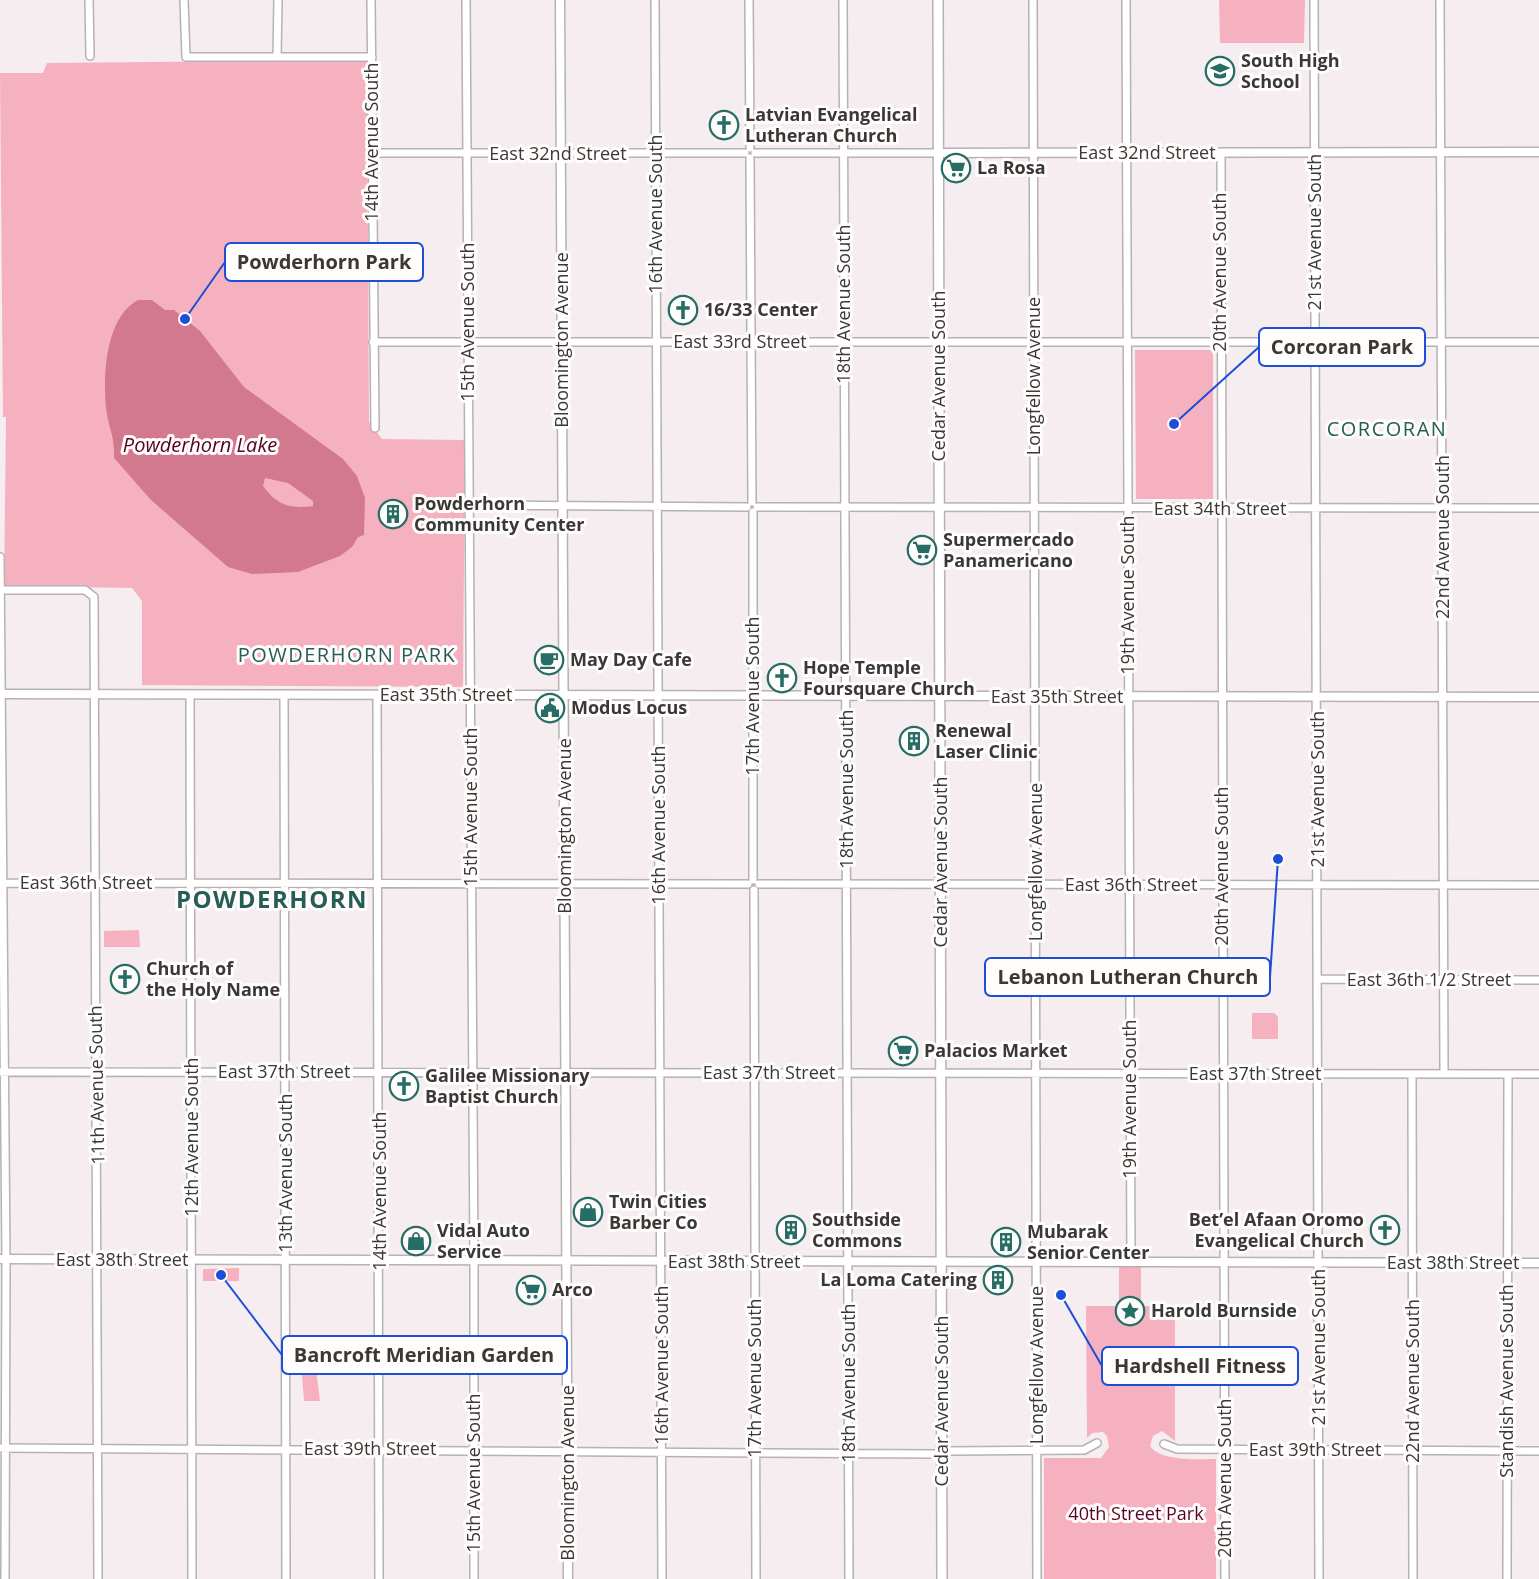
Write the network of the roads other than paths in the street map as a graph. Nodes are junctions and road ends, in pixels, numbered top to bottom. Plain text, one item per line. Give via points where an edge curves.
1 (89, 0) edge
2 (184, 0) edge
3 (278, 0) edge
4 (371, 0) edge
5 (466, 0) edge
6 (560, 0) edge
7 (655, 0) edge
8 (749, 0) edge
9 (843, 0) edge
10 (938, 0) edge
11 (1034, 0) edge
12 (1126, 0) edge
13 (1314, 0) edge
14 (1440, 0) edge
15 (90, 56) dead end
16 (277, 57) junction
17 (372, 57) junction
18 (1539, 152) edge
19 (372, 153) junction
20 (656, 153) junction
21 (750, 153) junction
22 (844, 153) junction
23 (938, 153) junction
24 (1034, 153) junction
25 (1127, 153) junction
26 (1221, 153) junction
27 (1315, 153) junction
28 (1441, 153) junction
29 (466, 154) junction
30 (561, 154) junction
31 (1316, 341) junction
32 (374, 342) junction
33 (656, 342) junction
34 (750, 342) junction
35 (844, 342) junction
36 (938, 342) junction
37 (1034, 342) junction
38 (1128, 342) junction
39 (1220, 342) junction
40 (1442, 342) junction
41 (1539, 342) edge
42 (469, 343) junction
43 (562, 343) junction
44 (375, 428) dead end
45 (469, 505) junction
46 (564, 506) junction
47 (658, 507) junction
48 (752, 507) junction
49 (845, 507) junction
50 (939, 508) junction
51 (1036, 508) junction
52 (1128, 508) junction
53 (1443, 508) junction
54 (1539, 508) edge
55 (1221, 509) junction
56 (1317, 509) junction
57 (0, 557) edge
58 (0, 590) edge
59 (1, 694) edge
60 (95, 695) junction
61 (190, 695) junction
62 (284, 695) junction
63 (377, 695) junction
64 (471, 695) junction
65 (565, 696) junction
66 (659, 696) junction
67 (753, 696) junction
68 (846, 696) junction
69 (1222, 696) junction
70 (1318, 696) junction
71 (940, 697) junction
72 (1036, 697) junction
73 (1128, 697) junction
74 (1444, 697) junction
75 (1539, 697) edge
76 (1, 883) edge
77 (190, 883) junction
78 (96, 884) junction
79 (284, 884) junction
80 (379, 884) junction
81 (472, 884) junction
82 (660, 884) junction
83 (847, 884) junction
84 (1222, 884) junction
85 (566, 885) junction
86 (753, 885) junction
87 (941, 885) junction
88 (1036, 885) junction
89 (1129, 885) junction
90 (1318, 885) junction
91 (1444, 885) junction
92 (1539, 885) edge
93 (1318, 980) junction
94 (1444, 980) junction
95 (1539, 980) edge
96 (98, 1071) junction
97 (2, 1072) edge
98 (192, 1072) junction
99 (286, 1072) junction
100 (380, 1072) junction
101 (473, 1072) junction
102 (567, 1072) junction
103 (661, 1072) junction
104 (848, 1073) junction
105 (1224, 1073) junction
106 (754, 1074) junction
107 (941, 1074) junction
108 (1037, 1074) junction
109 (1130, 1074) junction
110 (1319, 1074) junction
111 (1412, 1074) junction
112 (1444, 1074) junction
113 (1508, 1074) junction
114 (1539, 1074) edge
115 (3, 1259) edge
116 (98, 1260) junction
117 (193, 1260) junction
118 (286, 1260) junction
119 (380, 1261) junction
120 (474, 1261) junction
121 (568, 1262) junction
122 (662, 1262) junction
123 (755, 1262) junction
124 (848, 1262) junction
125 (942, 1262) junction
126 (1131, 1262) junction
127 (1038, 1263) junction
128 (1225, 1263) junction
129 (1319, 1263) junction
130 (1413, 1263) junction
131 (1507, 1263) junction
132 (1539, 1263) edge
133 (1097, 1443) dead end
134 (1164, 1444) dead end
135 (2, 1448) edge
136 (99, 1448) junction
137 (192, 1448) junction
138 (286, 1449) junction
139 (380, 1449) junction
140 (473, 1450) junction
141 (1036, 1450) junction
142 (1225, 1450) junction
143 (1319, 1450) junction
144 (1413, 1450) junction
145 (1508, 1451) junction
146 (1539, 1451) edge
147 (568, 1452) junction
148 (943, 1452) junction
149 (662, 1453) junction
150 (756, 1453) junction
151 (849, 1453) junction
152 (5, 1579) edge
153 (98, 1579) edge
154 (192, 1579) edge
155 (286, 1579) edge
156 (379, 1579) edge
157 (474, 1579) edge
158 (568, 1579) edge
159 (662, 1579) edge
160 (756, 1579) edge
161 (849, 1579) edge
162 (942, 1579) edge
163 (1037, 1579) edge
164 (1225, 1579) edge
165 (1319, 1579) edge
166 (1413, 1579) edge
167 (1507, 1579) edge

1 - 15 street
2 - 16 street via 186,57
3 - 16 street
4 - 17 street, 14th Avenue South
5 - 29 street, 15th Avenue South
6 - 30 street, Bloomington Avenue
7 - 20 street, 16th Avenue South
8 - 21 street, 17th Avenue South
9 - 22 street, 18th Avenue South
10 - 23 main road, Cedar Avenue South
11 - 24 street, Longfellow Avenue
12 - 25 street, 19th Avenue South
13 - 27 street, 21st Avenue South
14 - 28 street, 22nd Avenue South
16 - 17 street
17 - 19 street, 14th Avenue South
18 - 28 street, East 32nd Street
19 - 29 street, East 32nd Street
19 - 32 street, 14th Avenue South
20 - 21 street, East 32nd Street
20 - 30 street, East 32nd Street
20 - 33 street, 16th Avenue South
21 - 22 street, East 32nd Street
21 - 34 street, 17th Avenue South
22 - 23 street, East 32nd Street
22 - 35 street, 18th Avenue South
23 - 24 street, East 32nd Street
23 - 36 main road, Cedar Avenue South
24 - 25 street, East 32nd Street
24 - 37 street, Longfellow Avenue
25 - 26 street, East 32nd Street
25 - 38 street, 19th Avenue South
26 - 27 street, East 32nd Street
26 - 39 street, 20th Avenue South
27 - 28 street, East 32nd Street
27 - 31 street, 21st Avenue South
28 - 40 street, 22nd Avenue South
29 - 30 street, East 32nd Street
29 - 42 street, 15th Avenue South
30 - 43 street, Bloomington Avenue
31 - 39 street, East 33rd Street
31 - 40 street, East 33rd Street
31 - 56 street, 21st Avenue South
32 - 42 street, East 33rd Street
32 - 44 street, 14th Avenue South
33 - 34 street, East 33rd Street
33 - 43 street, East 33rd Street
33 - 47 street, 16th Avenue South
34 - 35 street, East 33rd Street
34 - 48 street, 17th Avenue South
35 - 36 street, East 33rd Street
35 - 49 street, 18th Avenue South
36 - 37 street, East 33rd Street
36 - 50 main road, Cedar Avenue South
37 - 38 street, East 33rd Street
37 - 51 street, Longfellow Avenue
38 - 39 street, East 33rd Street
38 - 52 street, 19th Avenue South
39 - 55 street, 20th Avenue South
40 - 41 street, East 33rd Street
40 - 53 street, 22nd Avenue South
42 - 43 street, East 33rd Street
42 - 45 street, 15th Avenue South
43 - 46 street, Bloomington Avenue
45 - 46 street, East 34th Street
45 - 64 street, 15th Avenue South
46 - 47 street, East 34th Street
46 - 65 street, Bloomington Avenue
47 - 48 street, East 34th Street
47 - 66 street, 16th Avenue South
48 - 49 street, East 34th Street
48 - 67 street, 17th Avenue South
49 - 50 street, East 34th Street
49 - 68 street, 18th Avenue South
50 - 51 street, East 34th Street
50 - 71 main road, Cedar Avenue South
51 - 52 street, East 34th Street
51 - 72 street, Longfellow Avenue
52 - 55 street, East 34th Street
52 - 73 street, 19th Avenue South
53 - 54 street, East 34th Street
53 - 56 street, East 34th Street
53 - 74 street, 22nd Avenue South
55 - 56 street, East 34th Street
55 - 69 street, 20th Avenue South
56 - 70 street, 21st Avenue South
57 - 58 street
58 - 59 street
58 - 60 street, 11th Avenue South via 85,590 94,597
59 - 60 street, East 35th Street
59 - 76 street
60 - 61 street, East 35th Street
60 - 78 street, 11th Avenue South
61 - 62 street, East 35th Street
61 - 77 street, 12th Avenue South
62 - 63 street, East 35th Street
62 - 79 street, 13th Avenue South
63 - 64 street, East 35th Street
63 - 80 street, 14th Avenue South
64 - 65 street, East 35th Street
64 - 81 street, 15th Avenue South
65 - 66 street, East 35th Street
65 - 85 street, Bloomington Avenue
66 - 67 street, East 35th Street
66 - 82 street, 16th Avenue South
67 - 68 street, East 35th Street
67 - 86 street, 17th Avenue South
68 - 71 street, East 35th Street
68 - 83 street, 18th Avenue South
69 - 70 street, East 35th Street
69 - 73 street, East 35th Street
69 - 84 street, 20th Avenue South
70 - 74 street, East 35th Street
70 - 90 street, 21st Avenue South
71 - 72 street, East 35th Street
71 - 87 main road, Cedar Avenue South
72 - 73 street, East 35th Street
72 - 88 street, Longfellow Avenue
73 - 89 street, 19th Avenue South
74 - 75 street, East 35th Street
74 - 91 street, 22nd Avenue South
76 - 78 street, East 36th Street
76 - 97 street
77 - 78 street, East 36th Street
77 - 79 street, East 36th Street
77 - 98 street, 12th Avenue South
78 - 96 street, 11th Avenue South
79 - 80 street, East 36th Street
79 - 99 street, 13th Avenue South
80 - 81 street, East 36th Street
80 - 100 street, 14th Avenue South
81 - 85 street, East 36th Street
81 - 101 street, 15th Avenue South
82 - 85 street, East 36th Street
82 - 86 street, East 36th Street
82 - 103 street, 16th Avenue South
83 - 86 street, East 36th Street
83 - 87 street, East 36th Street
83 - 104 street, 18th Avenue South
84 - 89 street, East 36th Street
84 - 90 street, East 36th Street
84 - 105 street, 20th Avenue South
85 - 102 street, Bloomington Avenue
86 - 106 street, 17th Avenue South
87 - 88 street, East 36th Street
87 - 107 main road, Cedar Avenue South
88 - 89 street, East 36th Street
88 - 108 street, Longfellow Avenue
89 - 109 street, 19th Avenue South
90 - 91 street, East 36th Street
90 - 93 street, 21st Avenue South
91 - 92 street, East 36th Street
91 - 94 street, 22nd Avenue South
93 - 94 street, East 36th 1/2 Street
93 - 110 street, 21st Avenue South
94 - 95 street, East 36th 1/2 Street
94 - 112 street, 22nd Avenue South
96 - 97 street, East 37th Street
96 - 98 street, East 37th Street
96 - 116 street, 11th Avenue South
97 - 115 street
98 - 99 street, East 37th Street
98 - 117 street, 12th Avenue South
99 - 100 street, East 37th Street
99 - 118 street, 13th Avenue South
100 - 101 street, East 37th Street
100 - 119 street, 14th Avenue South
101 - 102 street, East 37th Street
101 - 120 street, 15th Avenue South
102 - 103 street, East 37th Street
102 - 121 street, Bloomington Avenue
103 - 106 street, East 37th Street
103 - 122 street, 16th Avenue South
104 - 106 street, East 37th Street
104 - 107 street, East 37th Street
104 - 124 street, 18th Avenue South
105 - 109 street, East 37th Street
105 - 110 street, East 37th Street
105 - 128 street, 20th Avenue South
106 - 123 street, 17th Avenue South
107 - 108 street, East 37th Street
107 - 125 main road, Cedar Avenue South
108 - 109 street, East 37th Street
108 - 127 street, Longfellow Avenue
109 - 126 street, 19th Avenue South
110 - 111 street, East 37th Street
110 - 129 street, 21st Avenue South
111 - 112 street, East 37th Street
111 - 130 street, 22nd Avenue South
112 - 113 street, East 37th Street
113 - 114 street, East 37th Street
113 - 131 street, Standish Avenue South
115 - 116 street, East 38th Street
115 - 135 street
116 - 117 street, East 38th Street
116 - 136 street, 11th Avenue South
117 - 118 street, East 38th Street
117 - 137 street, 12th Avenue South
118 - 119 street, East 38th Street
118 - 138 street, 13th Avenue South
119 - 120 street, East 38th Street
119 - 139 street, 14th Avenue South
120 - 121 street, East 38th Street
120 - 140 street, 15th Avenue South
121 - 122 street, East 38th Street
121 - 147 street, Bloomington Avenue
122 - 123 street, East 38th Street
122 - 149 street, 16th Avenue South
123 - 124 street, East 38th Street
123 - 150 street, 17th Avenue South
124 - 125 street, East 38th Street
124 - 151 street, 18th Avenue South
125 - 127 street, East 38th Street
125 - 148 main road, Cedar Avenue South
126 - 127 street, East 38th Street
126 - 128 street, East 38th Street
127 - 141 street, Longfellow Avenue
128 - 129 street, East 38th Street
128 - 142 street, 20th Avenue South
129 - 130 street, East 38th Street
129 - 143 street, 21st Avenue South
130 - 131 street, East 38th Street
130 - 144 street, 22nd Avenue South
131 - 132 street, East 38th Street
131 - 145 street, Standish Avenue South
133 - 141 street, East 39th Street via 1084,1450
134 - 142 street, East 39th Street via 1177,1449
135 - 136 street, East 39th Street
135 - 152 street
136 - 137 street, East 39th Street
136 - 153 street, 11th Avenue South
137 - 138 street, East 39th Street
137 - 154 street, 12th Avenue South
138 - 139 street, East 39th Street
138 - 155 street, 13th Avenue South
139 - 140 street, East 39th Street
139 - 156 street, 14th Avenue South
140 - 147 street, East 39th Street
140 - 157 street, 15th Avenue South
141 - 148 street, East 39th Street
141 - 163 street, Longfellow Avenue
142 - 143 street, East 39th Street
142 - 164 street, 20th Avenue South
143 - 144 street, East 39th Street
143 - 165 street, 21st Avenue South
144 - 145 street, East 39th Street
144 - 166 street, 22nd Avenue South
145 - 146 street, East 39th Street
145 - 167 street, Standish Avenue South
147 - 149 street, East 39th Street
147 - 158 street, Bloomington Avenue
148 - 151 street, East 39th Street
148 - 162 main road, Cedar Avenue South
149 - 150 street, East 39th Street
149 - 159 street, 16th Avenue South
150 - 151 street, East 39th Street
150 - 160 street, 17th Avenue South
151 - 161 street, 18th Avenue South

